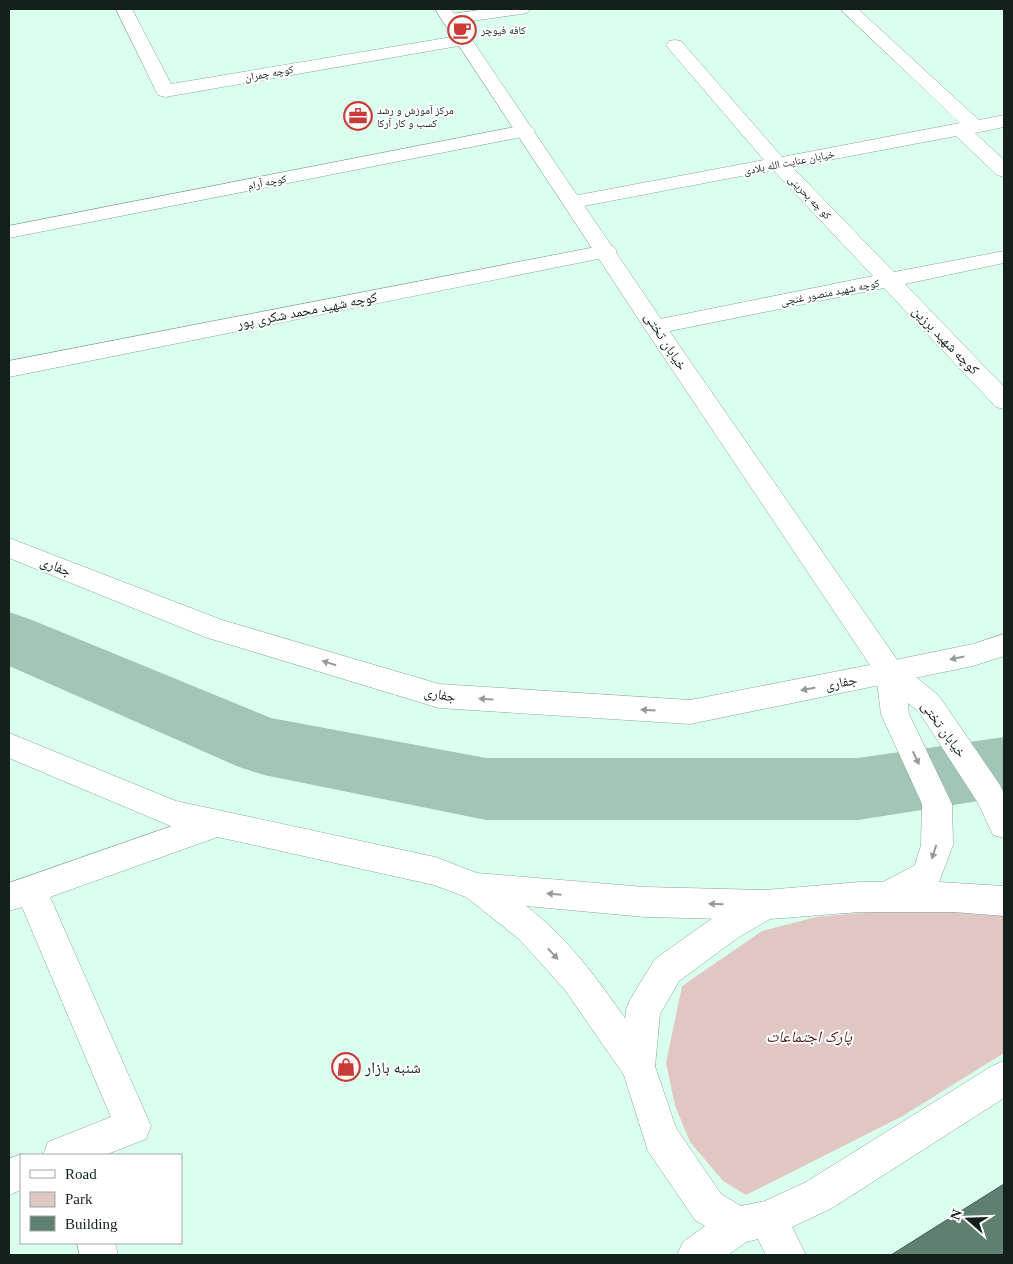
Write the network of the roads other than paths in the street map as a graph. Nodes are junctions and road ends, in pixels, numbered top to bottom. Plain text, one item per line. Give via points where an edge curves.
1 (124, 9) edge
2 (521, 9) edge
3 (848, 9) edge
4 (447, 14) edge
5 (464, 40) junction
6 (675, 45) dead end
7 (1004, 121) edge
8 (967, 128) junction
9 (525, 131) junction
10 (778, 164) junction
11 (1004, 171) edge
12 (573, 202) junction
13 (9, 232) edge
14 (606, 250) junction
15 (1004, 256) edge
16 (888, 280) junction
17 (655, 327) junction
18 (9, 368) edge
19 (1004, 401) edge
20 (9, 548) edge
21 (1004, 645) edge
22 (890, 672) junction
23 (9, 745) edge
24 (215, 824) junction
25 (1004, 825) edge
26 (478, 887) junction
27 (20, 893) edge
28 (887, 897) junction
29 (1004, 901) edge
30 (765, 905) junction
31 (638, 1066) junction
32 (1004, 1078) edge
33 (67, 1154) edge
34 (753, 1222) junction
35 (696, 1255) edge
36 (787, 1255) edge

1 - 5 street, کوچه چمران via 165,91
2 - 4 street
3 - 8 street
4 - 5 street, خیابان تختی
5 - 9 street, خیابان تختی
6 - 10 street, کو چه بحرینی
7 - 8 street, خیابان عنایت الله بلادی
8 - 10 street, خیابان عنایت الله بلادی
8 - 11 street
9 - 12 street, خیابان تختی
9 - 13 street, کوچه آرام
10 - 12 street, خیابان عنایت الله بلادی
10 - 16 street, کو چه بحرینی
12 - 14 street, خیابان تختی
14 - 17 street, خیابان تختی
14 - 18 street, کوچه شهید محمد شکری پور
15 - 16 street, کوچه شهید منصور غنچی
16 - 17 street, کوچه شهید منصور غنچی
16 - 19 street, کوچه شهید برزین
17 - 22 street, خیابان تختی
22 -> 20 street, جفاری via 690,712 440,696 215,628
21 -> 22 street, جفاری
22 - 25 street, خیابان تختی via 929,704 989,794
22 -> 28 street, خیابان تختی via 895,714 937,804 937,844 927,874
23 - 24 street via 174,814
24 - 26 street via 435,871
24 - 27 street
30 -> 26 street via 645,902
26 -> 31 street via 530,928 577,979
27 - 33 street via 133,1126
28 - 29 street
28 - 30 street
30 - 31 street via 728,926 667,970 643,1010
31 - 34 street via 661,1138 708,1207
32 - 34 street via 819,1196
34 - 35 street
34 - 36 street

